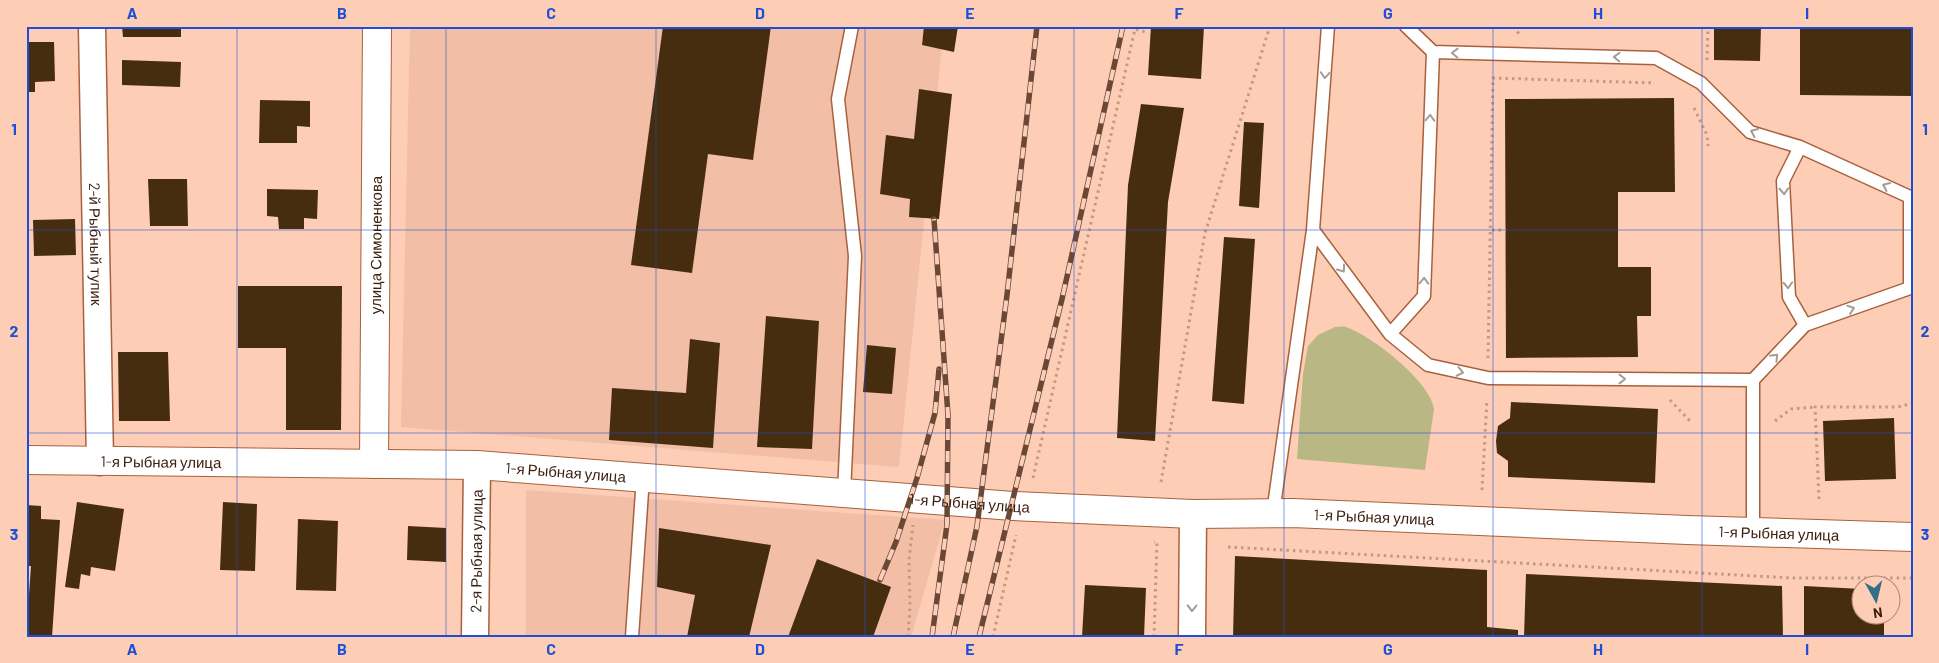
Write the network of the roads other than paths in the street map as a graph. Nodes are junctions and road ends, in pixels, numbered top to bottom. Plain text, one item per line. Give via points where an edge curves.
1 (92, 26) edge
2 (377, 26) edge
3 (852, 26) edge
4 (1328, 26) edge
5 (1406, 26) edge
6 (1433, 52) junction
7 (1800, 147) junction
8 (1313, 230) junction
9 (1804, 325) junction
10 (1390, 334) junction
11 (1753, 380) junction
12 (26, 460) edge
13 (100, 462) junction
14 (374, 464) junction
15 (477, 465) junction
16 (643, 478) junction
17 (844, 493) junction
18 (1273, 513) junction
19 (1193, 514) junction
20 (1753, 533) junction
21 (1913, 537) edge
22 (475, 637) edge
23 (632, 637) edge
24 (1192, 637) edge

1 - 13 street, 2-й Рыбный тупик
2 - 14 street, улица Симоненкова
3 - 17 lane via 838,99 855,256
4 -> 8 lane
5 - 6 lane
7 -> 6 lane via 1750,132 1701,84 1656,58
10 -> 6 lane via 1424,296
7 -> 9 lane via 1783,181 1789,297
9 -> 7 lane via 1910,288 1910,197
8 -> 10 lane
8 - 18 lane
11 -> 9 lane
10 -> 11 lane via 1428,365 1488,378
11 - 20 lane
12 - 13 street, 1-я Рыбная улица
13 - 14 street, 1-я Рыбная улица
14 - 15 street, 1-я Рыбная улица
15 - 16 street, 1-я Рыбная улица
15 - 22 street, 2-я Рыбная улица
16 - 17 street, 1-я Рыбная улица
16 - 23 lane
17 - 19 street, 1-я Рыбная улица via 1026,507
18 - 19 street, 1-я Рыбная улица
18 - 20 street, 1-я Рыбная улица
19 -> 24 street
20 - 21 street, 1-я Рыбная улица

